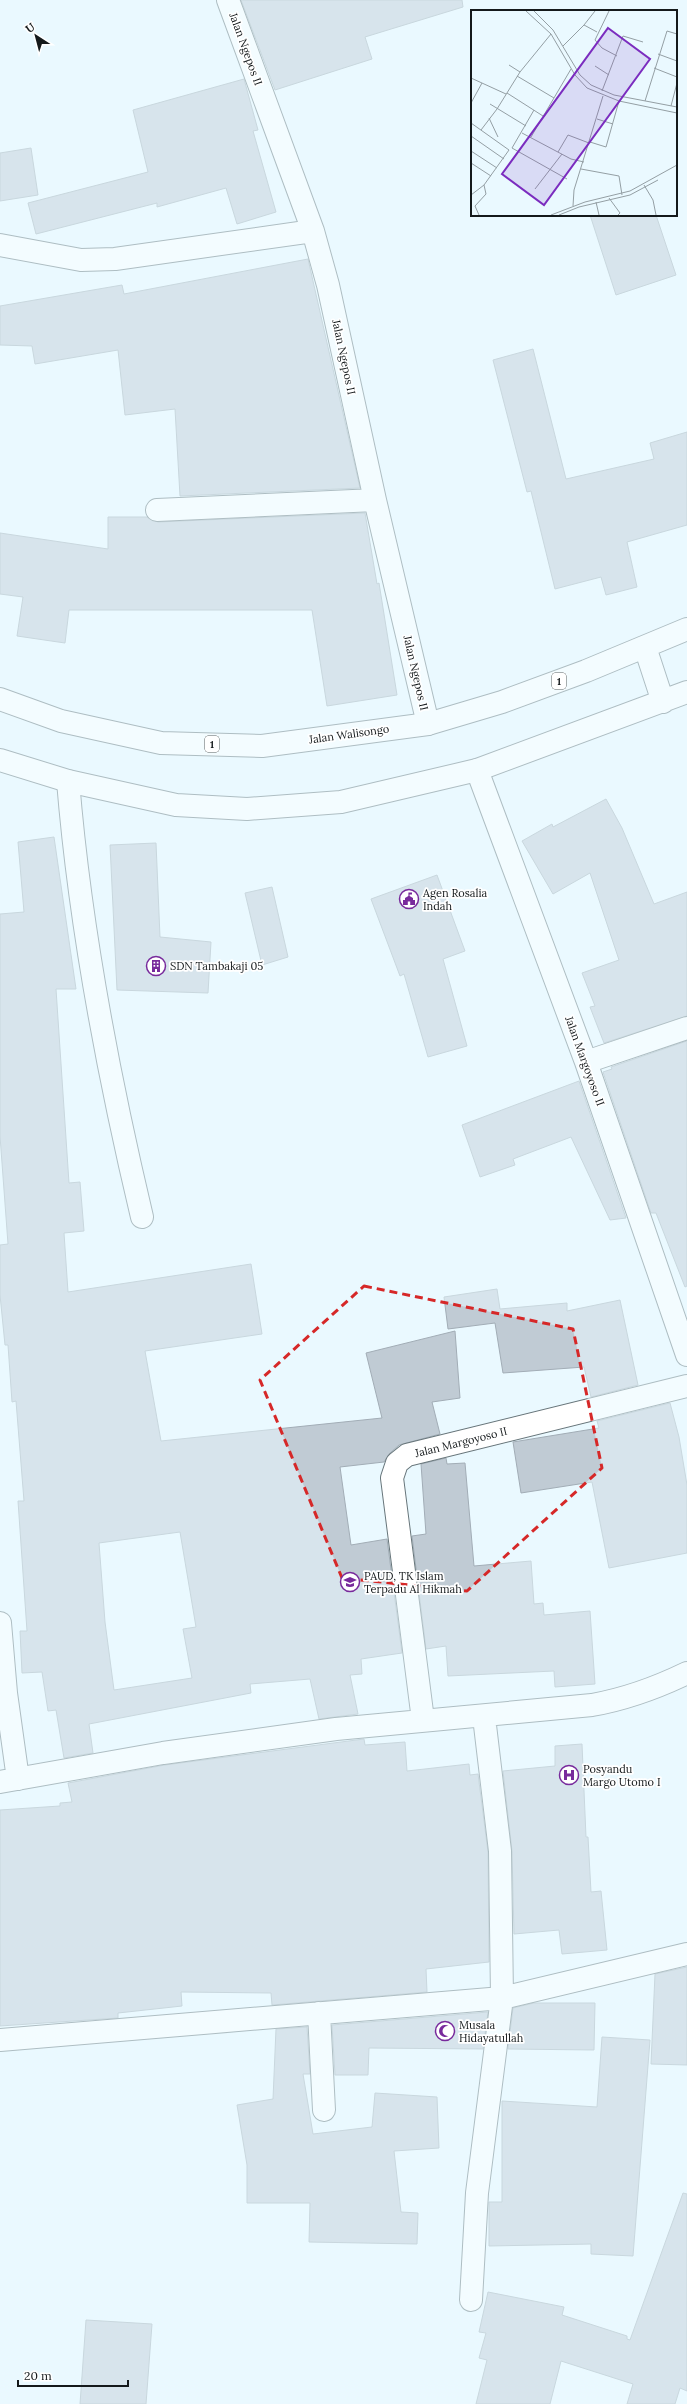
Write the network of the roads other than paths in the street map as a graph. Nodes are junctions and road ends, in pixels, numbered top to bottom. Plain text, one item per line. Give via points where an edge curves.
1 (228, 0) edge
2 (313, 231) junction
3 (0, 245) edge
4 (375, 500) junction
5 (157, 510) dead end
6 (687, 629) edge
7 (645, 647) junction
8 (687, 692) edge
9 (0, 699) edge
10 (663, 702) junction
11 (428, 724) junction
12 (0, 760) edge
13 (476, 770) junction
14 (68, 782) junction
15 (687, 1028) edge
16 (586, 1062) junction
17 (142, 1217) dead end
18 (687, 1355) edge
19 (687, 1386) edge
20 (0, 1623) edge
21 (687, 1673) edge
22 (484, 1717) junction
23 (423, 1720) junction
24 (9, 1780) edge
25 (687, 1954) edge
26 (502, 1998) junction
27 (319, 2013) junction
28 (0, 2040) edge
29 (324, 2110) dead end
30 (471, 2300) dead end

1 - 2 main road, Jalan Ngepos II
2 - 3 main road via 88,260
2 - 4 main road, Jalan Ngepos II via 328,284
4 - 5 main road
4 - 11 main road, Jalan Ngepos II
6 - 7 main road, Jalan Walisongo / 1
7 - 10 main road
7 - 11 main road, Jalan Walisongo / 1 via 502,702
8 - 10 main road
9 - 11 main road, Jalan Walisongo / 1 via 61,721 161,743 262,746
10 - 13 main road
12 - 14 main road
13 - 14 main road via 341,802 247,809 176,805
13 - 16 main road, Jalan Margoyoso II
14 - 17 main road via 85,936 120,1124
15 - 16 main road
16 - 18 main road, Jalan Margoyoso II
19 - 23 main road, Jalan Margoyoso II via 407,1455 396,1463 392,1478
20 - 24 main road
21 - 22 main road via 655,1689 623,1700
22 - 23 main road
22 - 26 main road via 500,1851
23 - 24 main road via 336,1729 163,1753
25 - 26 main road
26 - 27 main road
26 - 30 main road via 477,2193
27 - 28 main road
27 - 29 main road

